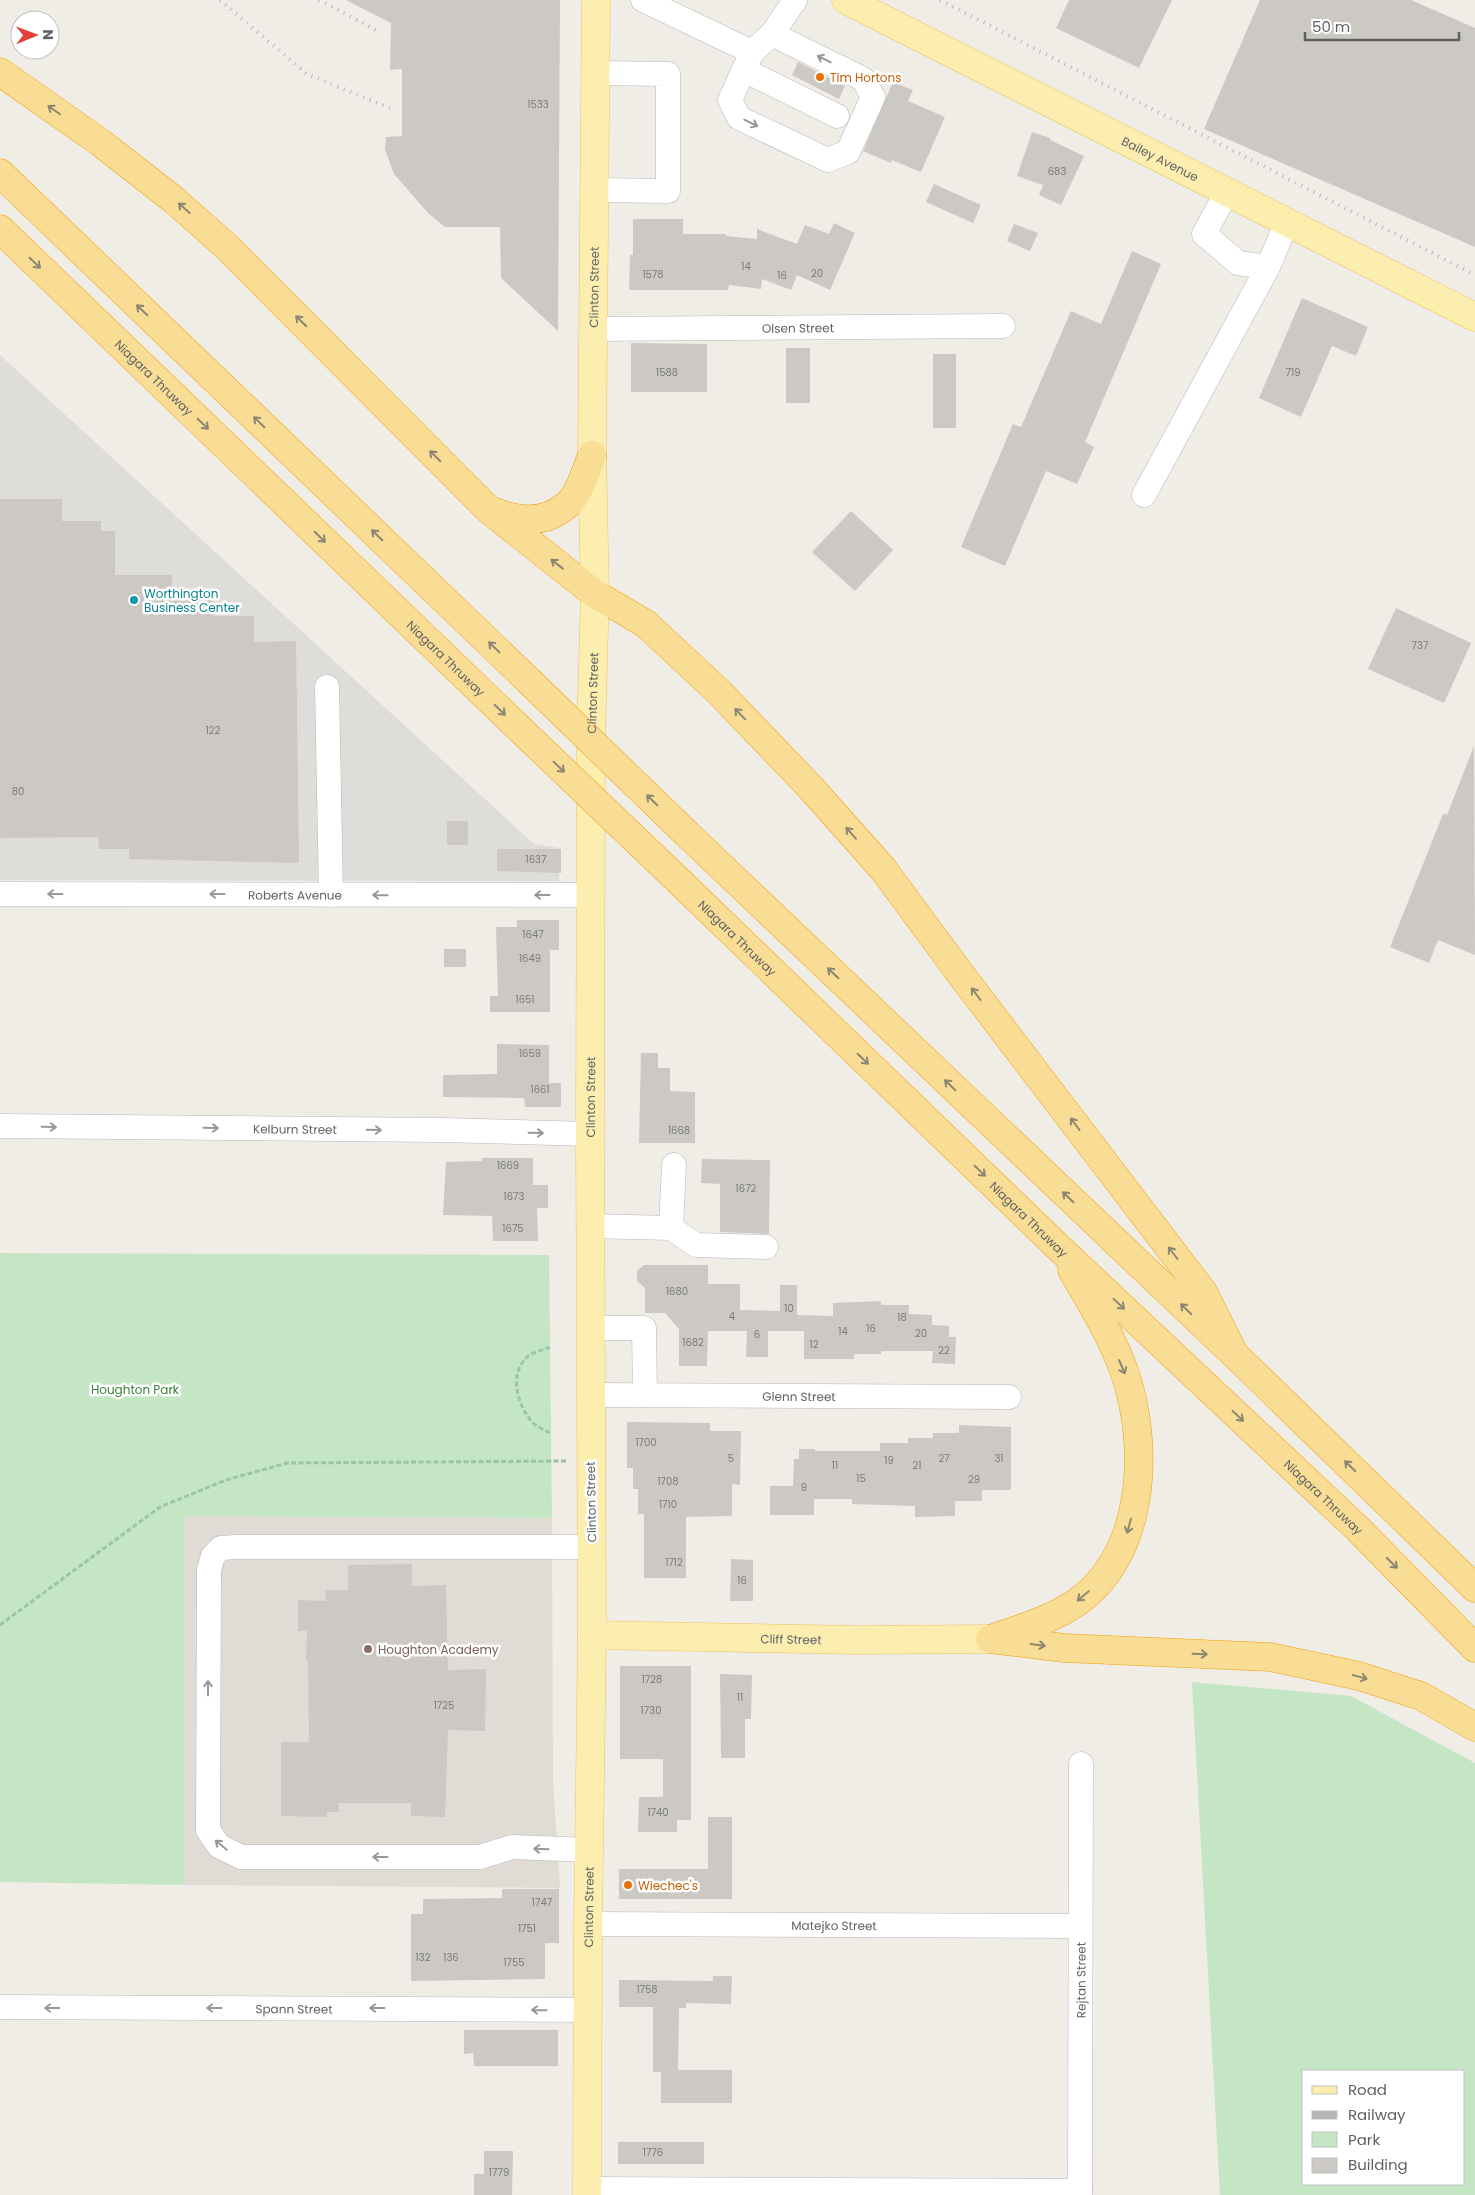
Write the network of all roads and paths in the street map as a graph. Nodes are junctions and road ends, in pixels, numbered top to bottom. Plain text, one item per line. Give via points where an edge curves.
1 (596, 0) edge
2 (643, 0) edge
3 (795, 0) edge
4 (846, 0) edge
5 (772, 34) junction
6 (748, 61) junction
7 (0, 72) edge
8 (596, 73) junction
9 (837, 116) dead end
10 (0, 173) edge
11 (594, 190) junction
12 (1227, 192) junction
13 (1286, 222) junction
14 (0, 229) edge
15 (1268, 267) junction
16 (1475, 317) edge
17 (1003, 326) dead end
18 (592, 329) junction
19 (592, 455) junction
20 (1144, 495) dead end
21 (489, 510) junction
22 (595, 594) junction
23 (327, 687) dead end
24 (0, 894) edge
25 (331, 895) junction
26 (591, 895) junction
27 (0, 1126) edge
28 (590, 1134) junction
29 (674, 1165) dead end
30 (589, 1226) junction
31 (671, 1228) junction
32 (766, 1247) dead end
33 (1058, 1247) junction
34 (590, 1328) junction
35 (550, 1348) dead end
36 (1234, 1354) junction
37 (590, 1395) junction
38 (644, 1395) junction
39 (1008, 1397) dead end
40 (550, 1433) dead end
41 (590, 1461) junction
42 (591, 1547) junction
43 (1475, 1588) edge
44 (0, 1625) edge
45 (592, 1635) junction
46 (990, 1639) junction
47 (1475, 1648) edge
48 (1475, 1727) edge
49 (1081, 1764) dead end
50 (589, 1850) junction
51 (588, 1924) junction
52 (1080, 1926) junction
53 (0, 2008) edge
54 (588, 2010) junction
55 (587, 2192) edge
56 (1080, 2193) edge

1 - 8 main road, Clinton Street
2 - 6 street
3 - 5 street
4 - 12 main road, Bailey Avenue
5 - 6 street
6 -> 5 street via 730,100 740,118 828,160 848,152 873,97 863,79
6 - 9 street
21 -> 7 highway via 227,247 174,200
8 - 11 main road, Clinton Street
8 - 11 street via 668,74 668,191
36 -> 10 highway, bridge via 687,834
11 - 18 main road, Clinton Street
12 - 13 main road, Bailey Avenue
12 - 15 street via 1204,234 1238,263
13 - 15 street
13 - 16 main road, Bailey Avenue
14 -> 33 highway, Niagara Thruway, bridge
15 - 20 street
17 - 18 street, Olsen Street
18 - 19 main road, Clinton Street
19 - 21 highway via 569,504 541,519 514,519
19 - 22 main road, Clinton Street
22 -> 21 highway
22 - 26 main road, Clinton Street
36 -> 22 highway via 1203,1292 883,869 812,788 719,692 646,624
23 - 25 street
25 -> 24 street, Roberts Avenue
26 -> 25 street, Roberts Avenue
26 - 28 main road, Clinton Street
27 -> 28 street, Kelburn Street
28 - 30 main road, Clinton Street
29 - 31 street
30 - 31 street
30 - 34 main road, Clinton Street
31 - 32 street via 696,1245
33 -> 46 highway via 1124,1368 1138,1432 1139,1471 1135,1502 1124,1544 1102,1578 1085,1595 1067,1609
33 -> 47 highway, Niagara Thruway via 1357,1528
34 - 37 main road, Clinton Street
34 - 38 street via 644,1328
35 - 40 path via 529,1355 517,1370 516,1384 522,1408 534,1424
43 -> 36 highway
37 - 38 street, Glenn Street
37 - 41 main road, Clinton Street
38 - 39 street, Glenn Street
41 - 42 main road, Clinton Street
41 - 44 path via 287,1463 226,1480 160,1507
42 - 45 main road, Clinton Street
50 -> 42 street via 512,1848 480,1857 241,1857 219,1846 208,1830 208,1589 209,1570 221,1548
45 - 46 main road, Cliff Street
45 - 50 main road, Clinton Street
46 -> 48 highway via 1064,1648 1270,1657 1359,1676 1421,1696
49 - 52 street, Rejtan Street
50 - 51 main road, Clinton Street
51 - 52 street, Matejko Street
51 - 54 main road, Clinton Street
52 - 56 street, Rejtan Street
54 -> 53 street, Spann Street
54 - 55 main road, Clinton Street
55 - 56 street

